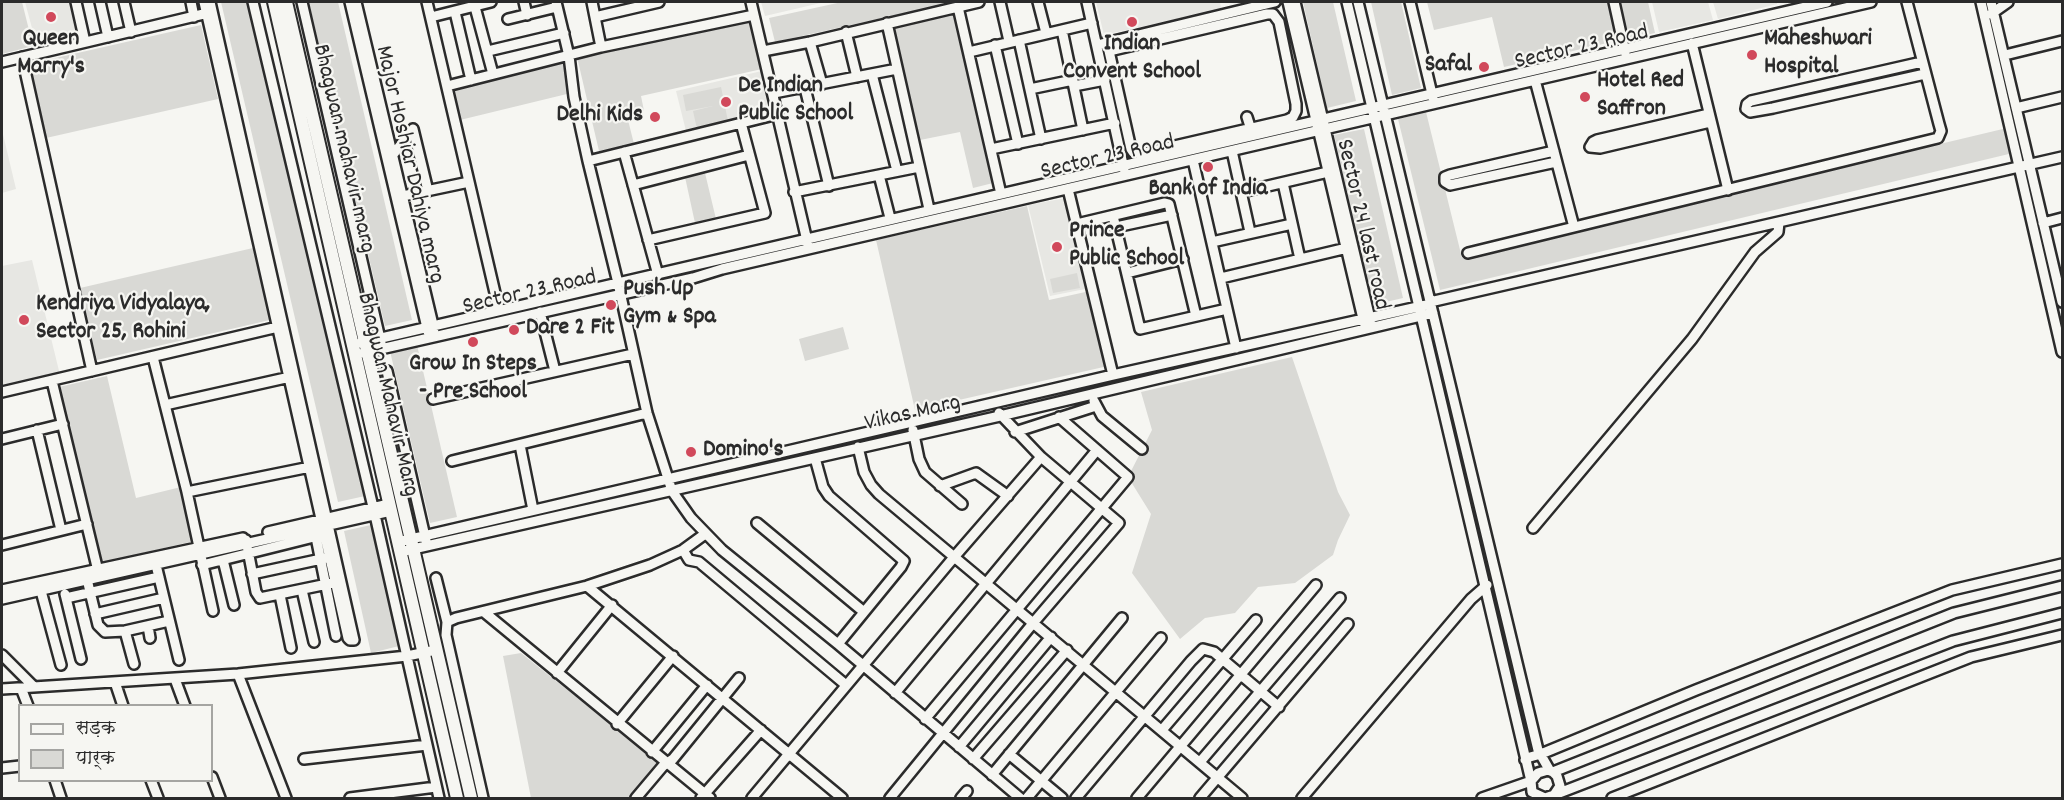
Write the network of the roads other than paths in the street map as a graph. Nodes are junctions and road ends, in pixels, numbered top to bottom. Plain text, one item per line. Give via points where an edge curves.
1 (76, 2) edge
2 (100, 2) edge
3 (136, 2) edge
4 (191, 2) edge
5 (204, 2) edge
6 (210, 2) edge
7 (253, 2) edge
8 (274, 2) edge
9 (286, 2) edge
10 (302, 2) edge
11 (350, 2) edge
12 (356, 2) edge
13 (427, 2) edge
14 (491, 2) edge
15 (524, 2) edge
16 (592, 2) edge
17 (659, 2) edge
18 (751, 2) edge
19 (979, 2) edge
20 (1000, 2) edge
21 (1038, 2) edge
22 (1087, 2) edge
23 (1275, 2) edge
24 (1288, 2) edge
25 (1295, 2) edge
26 (1347, 2) edge
27 (1358, 2) edge
28 (1410, 2) edge
29 (1417, 2) edge
30 (1614, 2) edge
31 (1827, 2) edge
32 (1871, 2) edge
33 (1907, 2) edge
34 (1981, 2) edge
35 (1991, 2) edge
36 (2008, 2) edge
37 (124, 3) edge
38 (556, 4) edge
39 (475, 7) junction
40 (958, 7) junction
41 (1784, 11) edge
42 (455, 12) junction
43 (1994, 12) junction
44 (210, 13) junction
45 (527, 15) junction
46 (754, 15) junction
47 (595, 16) junction
48 (194, 17) junction
49 (431, 17) junction
50 (508, 20) dead end
51 (1985, 20) junction
52 (887, 23) junction
53 (1092, 23) junction
54 (1062, 30) junction
55 (131, 32) junction
56 (846, 32) junction
57 (564, 33) junction
58 (1046, 33) junction
59 (108, 37) junction
60 (1014, 41) junction
61 (2062, 41) edge
62 (85, 42) junction
63 (810, 42) junction
64 (1692, 43) junction
65 (995, 45) junction
66 (1097, 45) junction
67 (601, 47) junction
68 (488, 51) junction
69 (763, 51) junction
70 (969, 52) junction
71 (1626, 53) junction
72 (2005, 55) junction
73 (569, 56) junction
74 (22, 57) junction
75 (2, 62) edge
76 (1922, 62) junction
77 (897, 69) junction
78 (493, 74) junction
79 (872, 74) junction
80 (1925, 74) junction
81 (857, 76) junction
82 (471, 80) junction
83 (1104, 80) junction
84 (1535, 80) junction
85 (1839, 82) junction
86 (1073, 83) junction
87 (822, 84) junction
88 (447, 86) junction
89 (805, 88) junction
90 (1030, 89) junction
91 (774, 93) junction
92 (1843, 93) junction
93 (2062, 97) edge
94 (1436, 98) junction
95 (1770, 98) junction
96 (1773, 108) junction
97 (2016, 108) junction
98 (1384, 110) junction
99 (1373, 112) junction
100 (778, 114) junction
101 (1247, 117) dead end
102 (1709, 118) junction
103 (741, 123) junction
104 (1115, 123) junction
105 (1321, 125) junction
106 (1083, 130) junction
107 (1252, 132) junction
108 (1041, 139) junction
109 (1018, 144) junction
110 (991, 149) junction
111 (1232, 151) junction
112 (1554, 151) junction
113 (624, 152) junction
114 (749, 155) junction
115 (392, 156) junction
116 (2062, 157) edge
117 (1193, 160) junction
118 (588, 161) junction
119 (1556, 162) junction
120 (1123, 165) junction
121 (2024, 166) junction
122 (919, 167) junction
123 (897, 171) junction
124 (1328, 172) junction
125 (879, 175) junction
126 (1126, 176) junction
127 (469, 182) junction
128 (1283, 183) junction
129 (633, 185) junction
130 (829, 186) junction
131 (1068, 189) junction
132 (428, 190) junction
133 (1728, 190) junction
134 (794, 192) junction
135 (1242, 192) junction
136 (1001, 194) junction
137 (399, 197) junction
138 (929, 209) junction
139 (1172, 215) junction
140 (1113, 216) junction
141 (890, 218) junction
142 (2062, 218) edge
143 (1779, 223) junction
144 (2043, 223) junction
145 (1077, 224) junction
146 (1292, 224) junction
147 (1116, 227) junction
148 (1574, 227) junction
149 (1250, 232) junction
150 (806, 238) junction
151 (648, 240) junction
152 (1212, 242) junction
153 (1347, 248) junction
154 (809, 249) junction
155 (1468, 253) dead end
156 (1182, 259) junction
157 (1300, 259) junction
158 (1127, 273) junction
159 (658, 275) junction
160 (1221, 278) junction
161 (618, 283) junction
162 (620, 293) junction
163 (2062, 302) edge
164 (1431, 306) junction
165 (1225, 309) junction
166 (499, 310) junction
167 (1420, 311) junction
168 (540, 312) junction
169 (1196, 316) junction
170 (1368, 323) junction
171 (430, 326) junction
172 (281, 327) junction
173 (432, 337) junction
174 (381, 343) junction
175 (360, 348) junction
176 (1236, 348) junction
177 (2062, 352) edge
178 (633, 354) junction
179 (153, 357) junction
180 (92, 371) junction
181 (387, 371) dead end
182 (555, 371) junction
183 (1113, 375) junction
184 (290, 377) junction
185 (52, 381) junction
186 (2, 392) edge
187 (1093, 394) junction
188 (433, 399) dead end
189 (994, 403) junction
190 (165, 405) junction
191 (1096, 406) junction
192 (647, 413) junction
193 (1000, 416) junction
194 (1059, 417) junction
195 (911, 422) junction
196 (63, 424) junction
197 (37, 430) junction
198 (1015, 432) junction
199 (915, 435) junction
200 (2, 439) edge
201 (520, 444) junction
202 (858, 447) junction
203 (1142, 449) dead end
204 (1097, 450) junction
205 (1041, 457) junction
206 (815, 458) junction
207 (452, 461) dead end
208 (310, 466) junction
209 (667, 479) junction
210 (1071, 482) junction
211 (940, 486) junction
212 (672, 491) junction
213 (187, 492) junction
214 (1008, 496) junction
215 (962, 504) dead end
216 (390, 507) junction
217 (1101, 508) junction
218 (533, 510) junction
219 (374, 511) junction
220 (757, 523) dead end
221 (87, 524) junction
222 (324, 527) junction
223 (1533, 528) dead end
224 (61, 530) junction
225 (705, 534) junction
226 (424, 536) junction
227 (246, 541) junction
228 (412, 544) junction
229 (2, 545) edge
230 (427, 546) junction
231 (399, 547) junction
232 (683, 550) junction
233 (200, 552) junction
234 (248, 555) junction
235 (955, 556) junction
236 (326, 558) junction
237 (223, 560) junction
238 (2062, 564) edge
239 (156, 565) junction
240 (202, 566) junction
241 (98, 571) junction
242 (252, 574) junction
243 (86, 577) junction
244 (159, 577) junction
245 (436, 578) dead end
246 (337, 582) junction
247 (1498, 582) junction
248 (987, 583) junction
249 (326, 585) junction
250 (1316, 585) dead end
251 (1484, 585) junction
252 (63, 586) junction
253 (587, 586) junction
254 (2062, 586) edge
255 (2, 590) edge
256 (302, 590) junction
257 (41, 591) junction
258 (90, 592) junction
259 (280, 595) junction
260 (66, 598) junction
261 (164, 598) junction
262 (1340, 598) dead end
263 (2, 599) edge
264 (234, 605) dead end
265 (612, 605) junction
266 (1017, 608) junction
267 (213, 611) dead end
268 (445, 612) junction
269 (484, 612) junction
270 (864, 612) junction
271 (2062, 613) edge
272 (95, 614) junction
273 (429, 616) junction
274 (1122, 618) dead end
275 (1256, 620) dead end
276 (169, 621) junction
277 (447, 622) junction
278 (1034, 622) junction
279 (1348, 624) dead end
280 (148, 626) junction
281 (125, 631) junction
282 (336, 636) dead end
283 (2062, 636) edge
284 (1051, 637) junction
285 (150, 638) dead end
286 (1161, 638) dead end
287 (315, 642) dead end
288 (838, 644) junction
289 (291, 648) dead end
290 (436, 650) junction
291 (1066, 650) junction
292 (423, 653) junction
293 (2, 655) edge
294 (407, 656) junction
295 (673, 656) junction
296 (81, 659) dead end
297 (1223, 659) junction
298 (179, 660) dead end
299 (134, 664) dead end
300 (1084, 664) junction
301 (61, 665) dead end
302 (862, 666) junction
303 (557, 673) junction
304 (238, 674) junction
305 (1242, 676) junction
306 (739, 678) dead end
307 (175, 679) junction
308 (115, 682) junction
309 (707, 685) junction
310 (846, 685) junction
311 (34, 687) junction
312 (21, 688) junction
313 (2, 689) edge
314 (1116, 691) junction
315 (1259, 691) junction
316 (895, 693) junction
317 (723, 698) junction
318 (28, 704) edge
319 (123, 704) edge
320 (185, 704) edge
321 (1279, 707) junction
322 (1145, 716) junction
323 (926, 719) junction
324 (617, 724) junction
325 (761, 730) junction
326 (1162, 730) junction
327 (943, 734) junction
328 (427, 745) junction
329 (1181, 746) junction
330 (959, 747) junction
331 (652, 752) junction
332 (789, 753) junction
333 (1009, 754) junction
334 (1541, 754) junction
335 (304, 759) dead end
336 (973, 759) junction
337 (1525, 760) junction
338 (1200, 762) junction
339 (667, 764) junction
340 (18, 766) edge
341 (2, 768) edge
342 (1552, 772) junction
343 (992, 775) junction
344 (1218, 778) junction
345 (213, 780) edge
346 (1041, 781) junction
347 (1531, 781) junction
348 (56, 782) edge
349 (152, 782) edge
350 (436, 786) junction
351 (1554, 795) junction
352 (705, 797) edge
353 (61, 798) edge
354 (158, 798) edge
355 (220, 798) edge
356 (286, 798) edge
357 (350, 798) edge
358 (438, 798) edge
359 (457, 798) edge
360 (471, 798) edge
361 (483, 798) edge
362 (636, 798) edge
363 (752, 798) edge
364 (842, 798) edge
365 (890, 798) edge
366 (1020, 798) edge
367 (1027, 798) edge
368 (1062, 798) edge
369 (1076, 798) edge
370 (1137, 798) edge
371 (1200, 798) edge
372 (1242, 798) edge
373 (1302, 798) edge
374 (1482, 798) edge
375 (1537, 798) edge
376 (1612, 798) edge

1 - 62 street
2 - 59 street
3 - 37 street
4 - 48 street
5 - 44 street
6 - 44 street
7 - 219 street
8 - 175 main road, Bhagwan Mahavir Marg
9 - 175 main road, Bhagwan mahavir marg
10 - 174 street
11 - 137 street, Major Hoshiar Dahiya marg
12 - 115 street, Major Hoshiar Dahiya marg
13 - 49 street
14 - 39 street
15 - 45 street
16 - 47 street
17 - 47 street
18 - 46 street
19 - 40 street
20 - 60 street
21 - 58 street
22 - 53 street
23 - 66 street
24 - 105 street
25 - 105 street
26 - 99 street
27 - 98 street
28 - 94 street
29 - 94 street
30 - 71 street
31 - 41 street, Sector 23 Road
32 - 41 street, Sector 23 Road
33 - 76 street
34 - 51 street
35 - 43 street
36 - 43 street
37 - 55 street
38 - 45 street
38 - 57 street
39 - 42 street
39 - 68 street
40 - 52 street
40 - 70 street
41 - 64 street, Sector 23 Road
41 - 71 street, Sector 23 Road
42 - 49 street
42 - 82 street
43 - 51 street
43 - 72 street
44 - 48 street
44 - 172 street
45 - 50 street
46 - 67 street
46 - 69 street
47 - 67 street
48 - 55 street
49 - 88 street
51 - 121 street
52 - 56 street
52 - 77 street
53 - 54 street
53 - 66 street
54 - 58 street
54 - 86 street
55 - 59 street
56 - 63 street
56 - 81 street
57 - 68 street
57 - 73 street
58 - 60 street
59 - 62 street
60 - 65 street
60 - 90 street
61 - 72 street
62 - 74 street
63 - 69 street
63 - 87 street
64 - 71 street, Sector 23 Road
64 - 102 street
65 - 70 street
65 - 109 street
66 - 83 street
67 - 73 street
68 - 78 street
69 - 91 street
70 - 110 street
71 - 84 street, Sector 23 Road
71 - 94 street, Sector 23 Road
72 - 97 street
73 - 78 street
73 - 118 street
74 - 75 street
74 - 180 street
76 - 80 street
76 - 85 street
77 - 79 street
77 - 122 street
78 - 82 street
79 - 81 street
79 - 123 street
80 - 92 street
80 - 133 street via 1941,131 1938,138
81 - 87 street
82 - 88 street
83 - 86 street
83 - 104 street
84 - 94 street, Sector 23 Road
84 - 112 street
85 - 92 street
85 - 95 street
86 - 90 street
86 - 106 street
87 - 89 street
88 - 127 street
89 - 91 street
89 - 130 street
90 - 108 street
91 - 100 street
92 - 96 street
93 - 97 street
94 - 98 street, Sector 23 Road
95 - 96 street
95 - 96 street via 1748,102 1746,109 1750,112
97 - 121 street
98 - 99 street, Sector 23 Road
98 - 164 street
99 - 105 street, Sector 23 Road
99 - 167 street
100 - 103 street
100 - 134 street
101 - 107 street
102 - 102 street via 1600,148 1590,147 1597,140
102 - 133 street
103 - 113 street
103 - 114 street
104 - 106 street
104 - 120 street
105 - 107 street, Sector 23 Road
105 - 111 street, Sector 23 Road
105 - 124 street, Sector 24 last road
105 - 170 street, Sector 24 last road
106 - 108 street
107 - 107 street via 1136,154 1131,149 1109,51 1273,14 1279,22 1296,111 1287,120
107 - 120 street, Sector 23 Road
108 - 109 street
109 - 110 street
110 - 136 street
111 - 117 street, Sector 23 Road
111 - 135 street
112 - 119 street
112 - 119 street via 1450,175 1445,182 1450,185
113 - 118 street
113 - 129 street
114 - 129 street
114 - 151 street via 765,213
115 - 132 street via 413,129
115 - 137 street, Major Hoshiar Dahiya marg
116 - 121 street, Vikas Marg
117 - 126 street, Sector 23 Road
117 - 152 street
118 - 161 street
119 - 148 street
120 - 126 street
120 - 136 street, Sector 23 Road
121 - 143 street, Vikas Marg
121 - 144 street
121 - 177 street
122 - 123 street
122 - 138 street
123 - 125 street
124 - 128 street
124 - 153 street, Sector 24 last road
125 - 130 street
125 - 141 street
126 - 131 street, Sector 23 Road
127 - 132 street
127 - 166 street
128 - 135 street
128 - 146 street
129 - 151 street
130 - 134 street
131 - 145 street
131 - 154 street, Sector 23 Road
132 - 137 street
133 - 148 street
134 - 150 street
135 - 149 street
136 - 138 street, Sector 23 Road
137 - 171 street, Major Hoshiar Dahiya marg
138 - 141 street, Sector 23 Road
139 - 140 street via 1170,206 1165,204
139 - 147 street
139 - 156 street
140 - 145 street
140 - 147 street
141 - 150 street, Sector 23 Road
142 - 144 street
143 - 164 street, Vikas Marg
143 - 223 street via 1778,232 1755,252 1692,339
144 - 163 street
145 - 183 street
146 - 149 street
146 - 157 street
147 - 158 street
148 - 155 street
149 - 152 street
150 - 154 street
150 - 159 street, Sector 23 Road
151 - 159 street
152 - 160 street
153 - 157 street
153 - 170 street, Sector 24 last road
154 - 162 street, Sector 23 Road
156 - 158 street
156 - 169 street
157 - 160 street
158 - 169 street via 1140,329
159 - 161 street, Sector 23 Road
160 - 165 street
161 - 162 street
161 - 166 street, Sector 23 Road
162 - 168 street, Sector 23 Road
162 - 178 street
164 - 167 street, Vikas Marg
164 - 247 street
165 - 169 street
165 - 176 street
166 - 171 street, Sector 23 Road
167 - 170 street, Vikas Marg
167 - 251 street
168 - 173 street, Sector 23 Road
168 - 182 street
170 - 176 street, Vikas Marg
170 - 187 street, Vikas Marg
171 - 173 street, Major Hoshiar Dahiya marg
171 - 174 street, Sector 23 Road
172 - 179 street
172 - 184 street
172 - 222 street
173 - 174 street, Sector 23 Road
174 - 175 street, Sector 23 Road
175 - 216 main road, Bhagwan Mahavir Marg
175 - 228 main road, Bhagwan mahavir marg
176 - 183 street, Vikas Marg
178 - 182 street
178 - 192 street
179 - 180 street
179 - 190 street
180 - 185 street
181 - 226 street
182 - 188 street
183 - 189 street, Vikas Marg
184 - 190 street
184 - 208 street
185 - 186 street
185 - 196 street
187 - 191 street
187 - 193 street, Vikas Marg
189 - 193 street
189 - 195 street, Vikas Marg
190 - 213 street
191 - 194 street
191 - 203 street via 1102,416
192 - 201 street
192 - 209 street
193 - 198 street
193 - 199 street, Vikas Marg
194 - 198 street
194 - 204 street
195 - 199 street
195 - 209 street, Vikas Marg
196 - 197 street
196 - 221 street
197 - 200 street
197 - 224 street
198 - 205 street
199 - 202 street, Vikas Marg
199 - 211 street via 924,472
201 - 207 street
201 - 218 street
202 - 206 street, Vikas Marg
202 - 235 street via 871,485
204 - 210 street
204 - 217 street via 1128,477
205 - 210 street
205 - 214 street
206 - 212 street, Vikas Marg
206 - 270 street via 825,491 904,561
208 - 213 street
208 - 222 street
209 - 212 street
209 - 218 street, Vikas Marg
210 - 217 street
210 - 248 street
211 - 214 street via 976,473
211 - 215 street
212 - 225 street
212 - 230 street, Vikas Marg
213 - 233 street
214 - 235 street
216 - 219 street
216 - 231 main road, Bhagwan Mahavir Marg
217 - 266 street
217 - 278 street via 1119,523
218 - 226 street, Vikas Marg
219 - 222 street
219 - 294 street
220 - 270 street
221 - 224 street
221 - 241 street
222 - 227 street
222 - 234 street
222 - 236 street
222 - 246 street via 354,640 348,638
224 - 229 street
225 - 232 street
225 - 288 street
226 - 228 street, Vikas Marg
226 - 230 street
227 - 233 street
227 - 234 street
228 - 230 street, Vikas Marg
228 - 231 street, Vikas Marg
228 - 273 main road
231 - 292 main road, Bhagwan Mahavir Marg
232 - 253 street
232 - 310 street via 689,560 699,562
233 - 239 street
233 - 240 street
233 - 241 street
234 - 237 street
234 - 242 street
235 - 248 street
235 - 302 street
236 - 242 street
236 - 246 street
236 - 249 street
237 - 240 street
237 - 264 street
238 - 334 street via 1952,590
239 - 243 street
239 - 244 street
240 - 267 street
241 - 243 street
242 - 259 street via 260,598
243 - 252 street
243 - 255 street
243 - 258 street
244 - 258 street
244 - 261 street
245 - 268 street
246 - 249 street
247 - 251 street
247 - 334 street
248 - 266 street
248 - 316 street
249 - 256 street
249 - 282 street
250 - 305 street
251 - 337 street
251 - 373 street
252 - 257 street
252 - 260 street
253 - 265 street
253 - 269 street
254 - 342 street via 1954,613
256 - 259 street
256 - 287 street
257 - 263 street
257 - 301 street
258 - 260 street
258 - 272 street
259 - 289 street
260 - 296 street
261 - 272 street
261 - 276 street
262 - 315 street
265 - 295 street
265 - 303 street
266 - 278 street
266 - 323 street
268 - 273 street
268 - 277 street
269 - 277 street
269 - 303 street
270 - 288 street
271 - 351 street via 1953,641
272 - 281 street via 105,632
273 - 290 main road
274 - 300 street
275 - 297 street
276 - 280 street
276 - 298 street
277 - 361 street via 446,635
278 - 284 street
278 - 327 street
279 - 321 street
280 - 281 street
280 - 285 street
281 - 299 street
283 - 376 street via 1971,657
284 - 291 street
284 - 330 street
286 - 314 street
288 - 302 street
290 - 292 street
290 - 360 main road
291 - 300 street
291 - 336 street
292 - 294 street
292 - 359 main road, Bhagwan Mahavir Marg
293 - 311 street
294 - 304 street
294 - 328 street
295 - 309 street
295 - 324 street
297 - 305 street
297 - 322 street via 1208,649 1200,651
297 - 326 street
300 - 314 street
300 - 333 street
302 - 310 street
302 - 316 street
303 - 324 street
304 - 307 street
304 - 356 street
305 - 315 street
305 - 329 street
306 - 317 street
307 - 308 street
307 - 320 street
308 - 311 street
308 - 319 street
309 - 317 street
309 - 331 street
310 - 332 street
311 - 312 street
312 - 313 street
312 - 318 street
314 - 322 street
314 - 346 street
315 - 321 street
315 - 338 street
316 - 323 street
317 - 325 street
317 - 339 street
321 - 344 street
322 - 326 street
322 - 369 street
323 - 327 street
324 - 331 street
325 - 332 street
325 - 352 street
326 - 329 street
327 - 330 street
327 - 365 street
328 - 335 street
328 - 350 street
329 - 338 street
329 - 370 street
330 - 336 street
331 - 339 street
332 - 363 street
332 - 364 street
333 - 343 street
333 - 346 street
334 - 337 street
334 - 342 street
336 - 343 street
337 - 347 street
338 - 344 street
339 - 352 street
339 - 362 street
340 - 341 street
342 - 347 street via 1538,773
342 - 351 street via 1560,786
343 - 366 street
344 - 371 street
344 - 372 street
345 - 355 street
346 - 367 street
346 - 368 street
347 - 374 street
347 - 375 street
348 - 353 street
349 - 354 street
350 - 357 street
350 - 358 street
351 - 375 street

